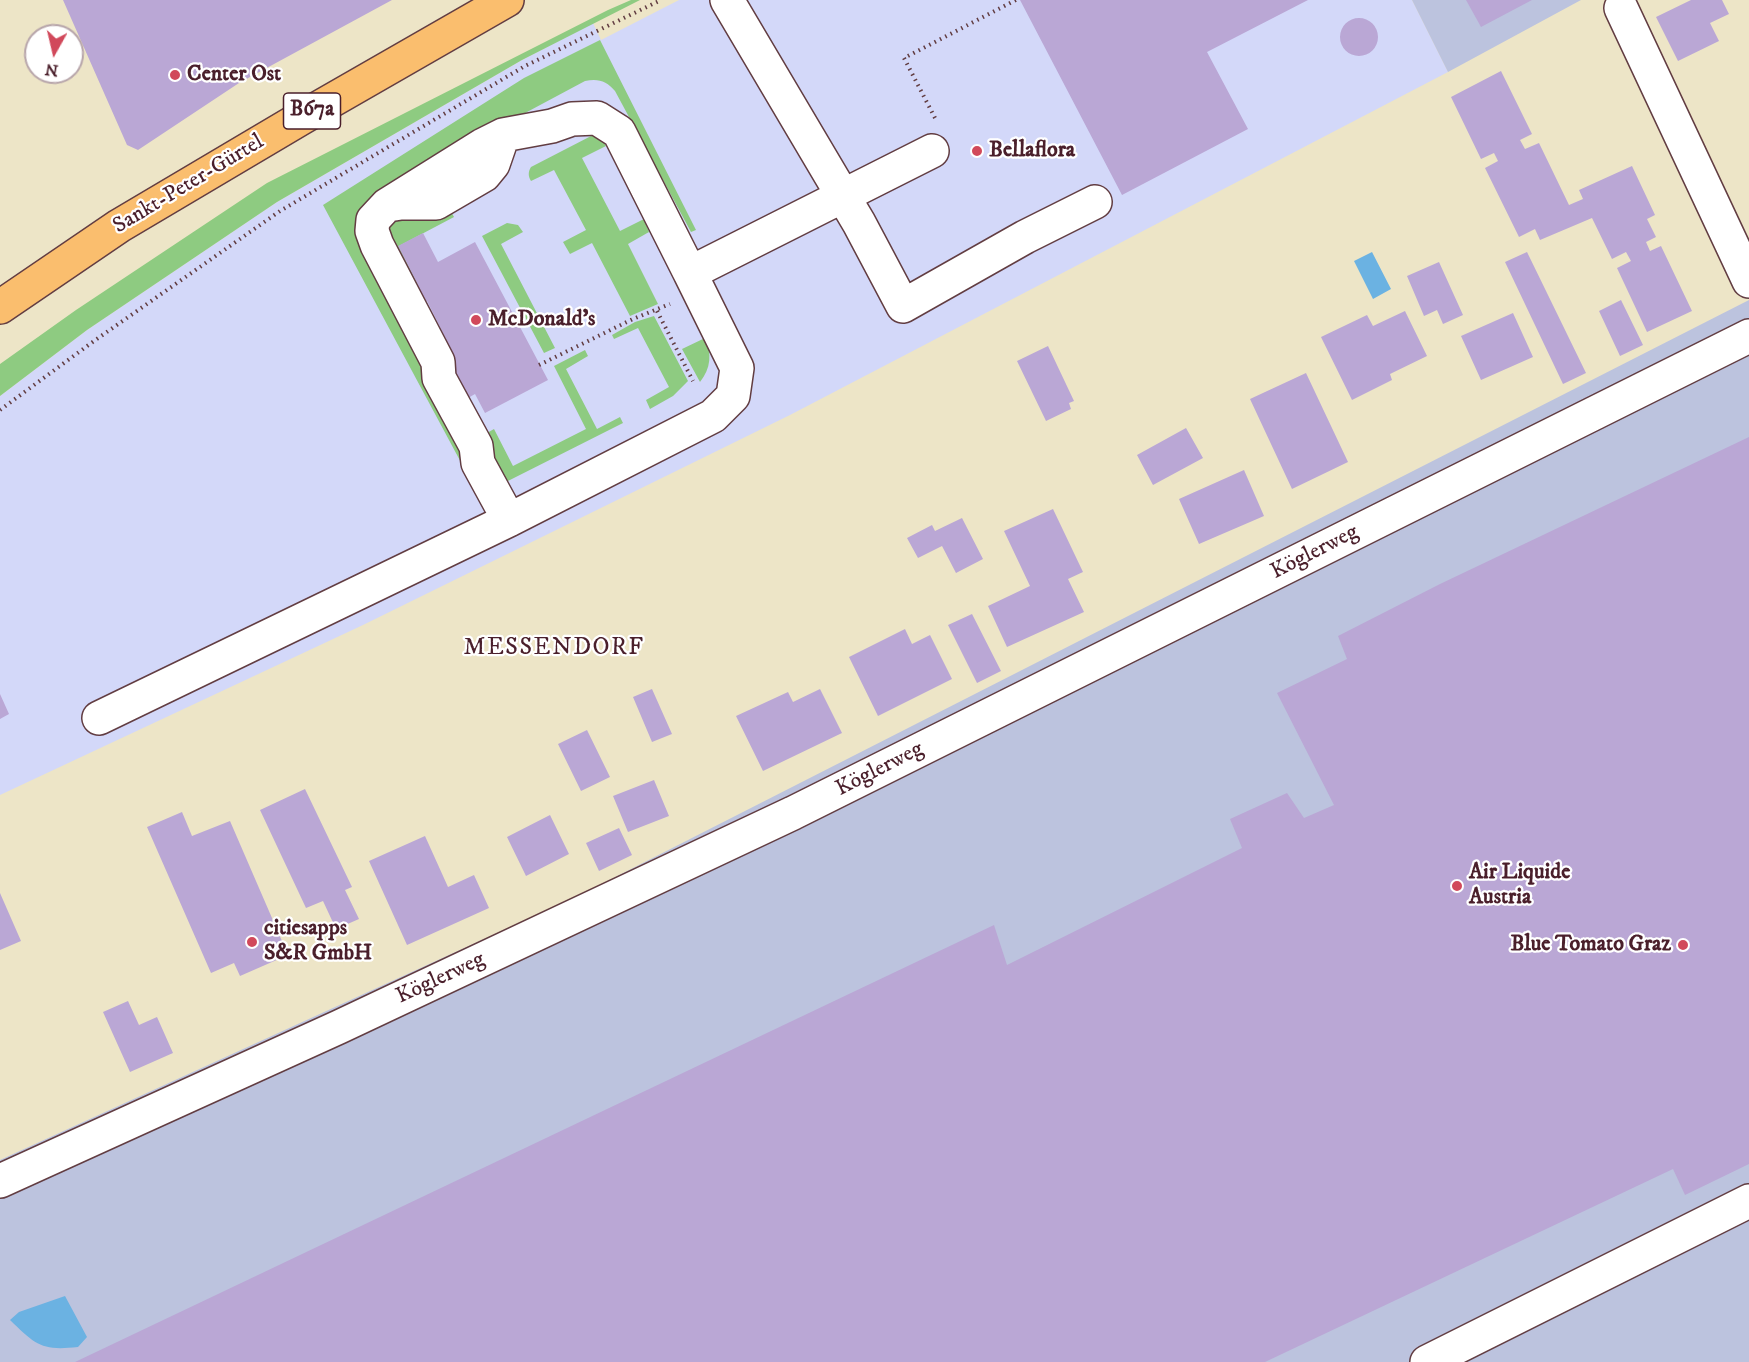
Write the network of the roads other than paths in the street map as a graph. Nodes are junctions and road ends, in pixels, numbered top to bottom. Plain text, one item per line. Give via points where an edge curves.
1 (507, 0) edge
2 (728, 0) edge
3 (1621, 8) dead end
4 (932, 151) dead end
5 (844, 196) junction
6 (1095, 202) dead end
7 (690, 273) junction
8 (1749, 281) edge
9 (0, 307) edge
10 (1749, 336) edge
11 (509, 520) junction
12 (99, 718) dead end
13 (0, 1181) edge
14 (1749, 1201) edge
15 (1427, 1362) edge

1 - 9 main road, Sankt-Peter-Gürtel / B67a via 129,220
2 - 5 street
3 - 8 street
4 - 5 street
5 - 6 street via 903,306
5 - 7 street
7 - 11 street via 737,368 733,396 713,416
7 - 11 street via 619,132 597,118 572,119 503,135 493,164 484,175 436,203 387,205 374,220 372,231 438,362 439,378 476,446 478,463
10 - 13 street, Köglerweg via 793,813 339,1027
11 - 12 street
14 - 15 street

